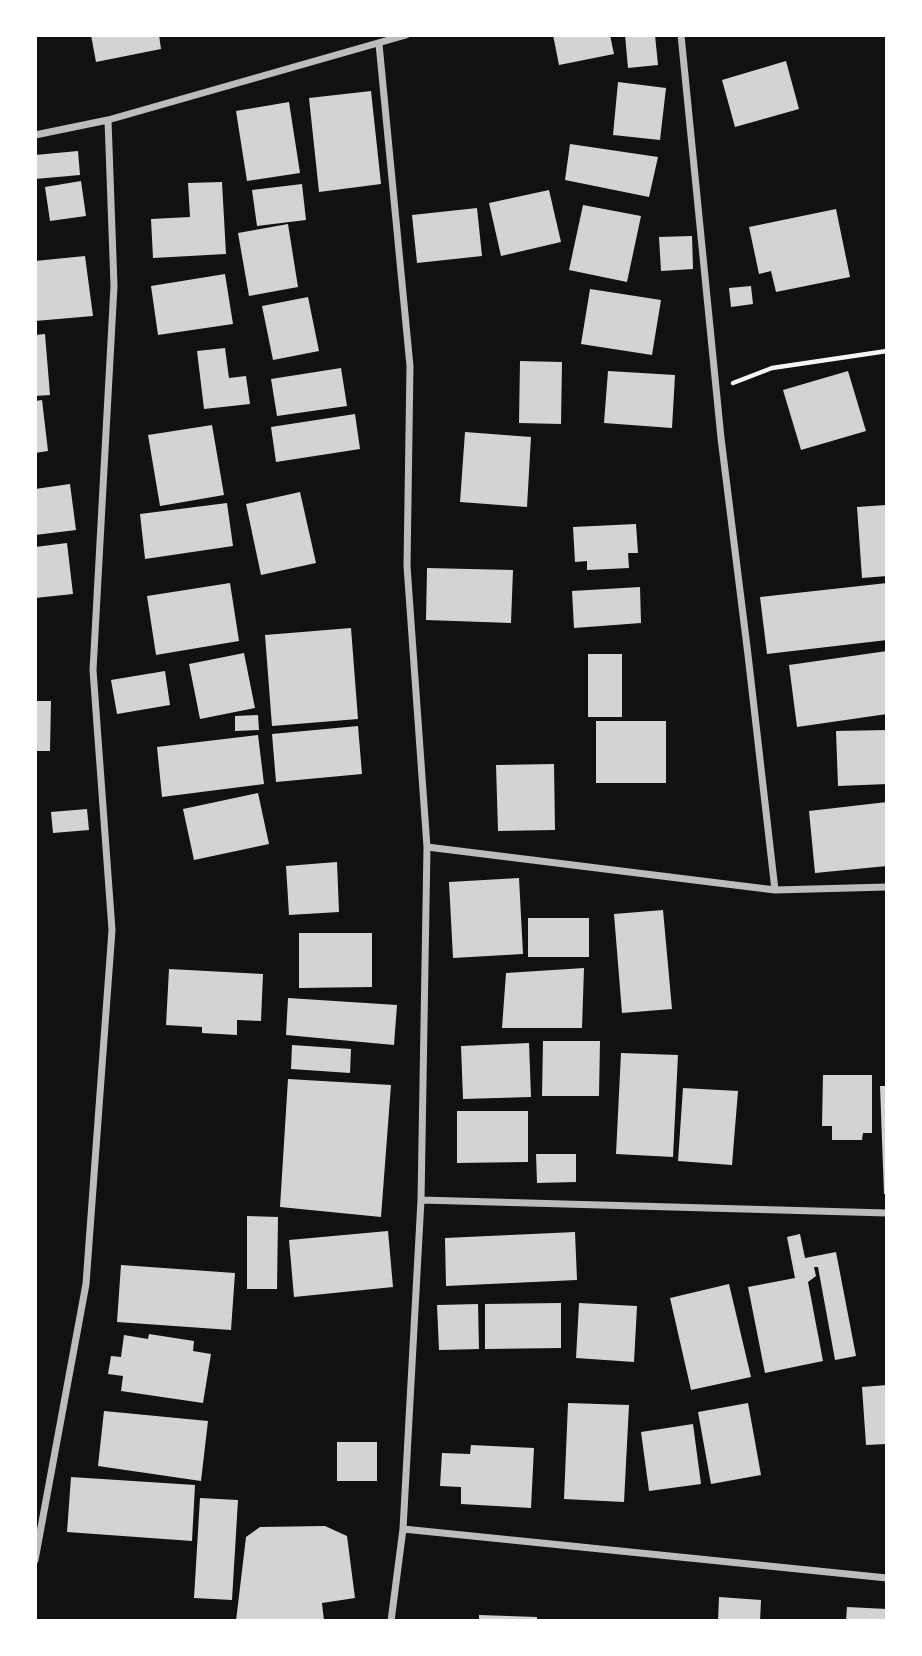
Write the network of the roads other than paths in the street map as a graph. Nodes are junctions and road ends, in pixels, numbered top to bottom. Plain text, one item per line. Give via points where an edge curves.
1 (406, 35) edge
2 (681, 35) edge
3 (379, 44) junction
4 (108, 120) junction
5 (35, 135) edge
6 (427, 847) junction
7 (887, 887) edge
8 (775, 890) junction
9 (421, 1200) junction
10 (887, 1213) edge
11 (403, 1529) junction
12 (35, 1560) edge
13 (887, 1578) edge
14 (391, 1621) edge

1 - 3 street
2 - 8 street via 716,390
3 - 4 street
3 - 6 street via 410,366 407,566
4 - 5 street
4 - 12 street via 114,286 93,670 112,930 86,1284
6 - 8 street
6 - 9 street
7 - 8 street
9 - 10 street
9 - 11 street
11 - 13 street
11 - 14 street

